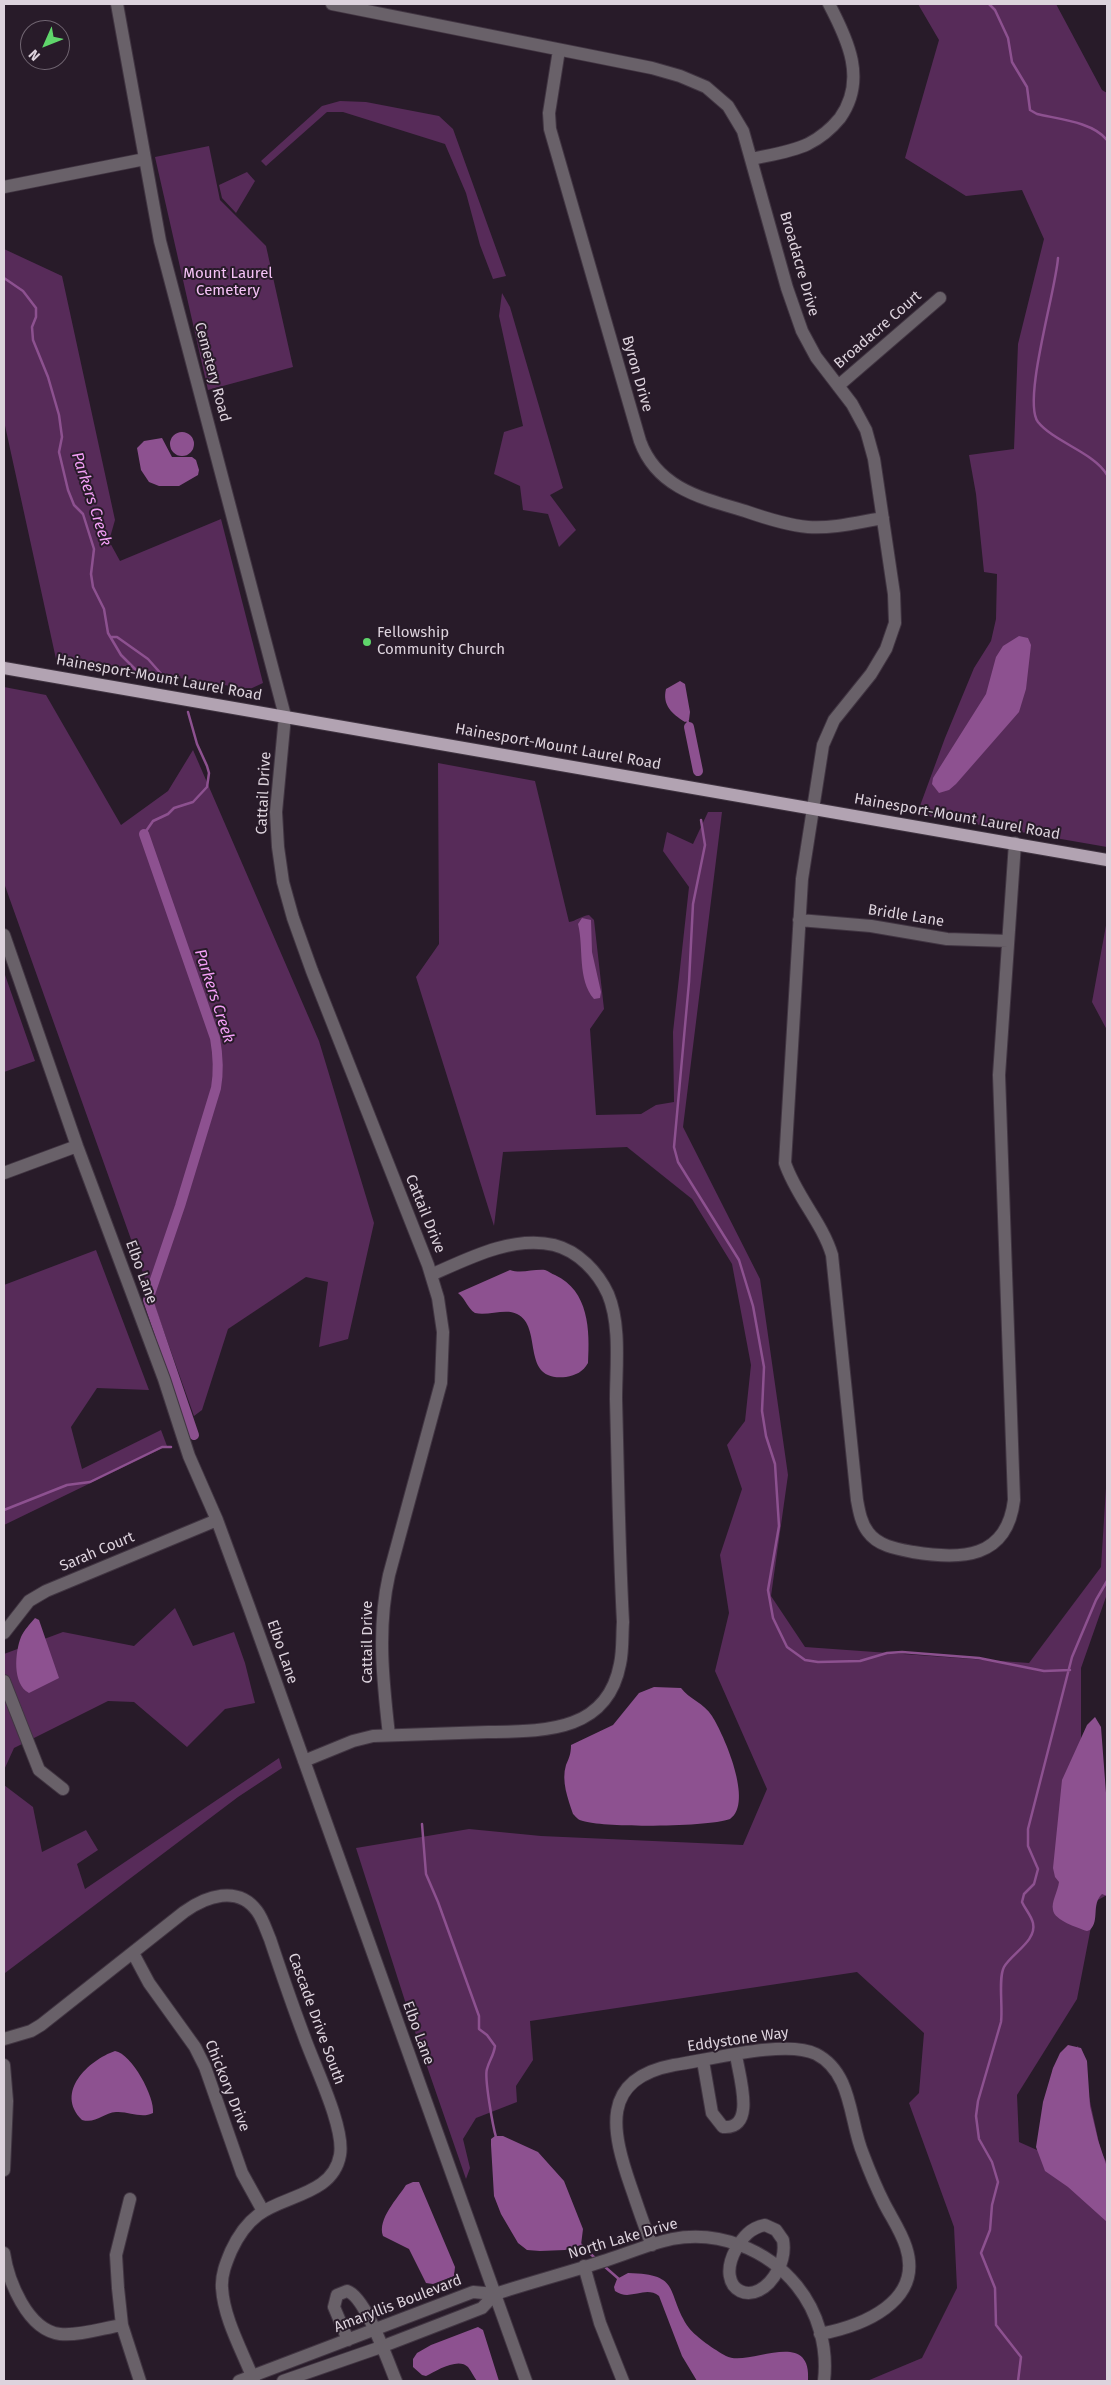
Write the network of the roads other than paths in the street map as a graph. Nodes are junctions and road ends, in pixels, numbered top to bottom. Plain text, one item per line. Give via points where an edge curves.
1 (117, 4) edge
2 (332, 4) edge
3 (830, 4) edge
4 (560, 50) junction
5 (145, 159) junction
6 (752, 159) junction
7 (4, 187) edge
8 (940, 298) dead end
9 (838, 386) junction
10 (883, 518) junction
11 (4, 668) edge
12 (285, 716) junction
13 (812, 808) junction
14 (1016, 843) junction
15 (1107, 860) edge
16 (800, 920) junction
17 (4, 935) edge
18 (1008, 941) junction
19 (77, 1146) junction
20 (4, 1173) edge
21 (431, 1275) junction
22 (217, 1520) junction
23 (4, 1633) edge
24 (4, 1681) edge
25 (389, 1735) junction
26 (304, 1761) junction
27 (63, 1789) dead end
28 (133, 1953) junction
29 (4, 2039) edge
30 (736, 2055) junction
31 (703, 2060) junction
32 (4, 2065) edge
33 (5, 2139) edge
34 (4, 2170) edge
35 (130, 2199) dead end
36 (263, 2211) junction
37 (652, 2244) junction
38 (739, 2245) junction
39 (4, 2253) edge
40 (584, 2266) junction
41 (779, 2267) junction
42 (495, 2294) junction
43 (122, 2325) junction
44 (375, 2330) junction
45 (820, 2334) junction
46 (348, 2340) junction
47 (381, 2347) junction
48 (253, 2379) edge
49 (140, 2381) edge
50 (239, 2381) edge
51 (283, 2381) edge
52 (396, 2381) edge
53 (526, 2381) edge
54 (623, 2381) edge
55 (824, 2381) edge

1 - 5 street, Cemetery Road
2 - 4 street, Broadacre Drive
3 - 6 street via 852,58 854,77 849,102 836,122 818,139 799,148
4 - 6 street, Broadacre Drive via 659,70 706,88 737,118
4 - 10 street, Byron Drive via 549,113 550,129 640,441 650,463 668,481 691,495 786,523 821,527
5 - 7 street
5 - 12 street, Cemetery Road via 160,241
6 - 9 street, Broadacre Drive via 802,331 816,357
8 - 9 street, Broadacre Court
9 - 10 street, Broadacre Drive via 866,430
10 - 13 street, Broadacre Drive via 895,623 879,662 843,708 822,745
11 - 12 main road, Hainesport-Mount Laurel Road
12 - 13 main road, Hainesport-Mount Laurel Road
12 - 21 street, Cattail Drive via 276,812 278,847 288,900 318,989
13 - 14 main road, Hainesport-Mount Laurel Road
13 - 16 street, Broadacre Drive
14 - 15 main road, Hainesport-Mount Laurel Road
14 - 18 street, Broadacre Drive
16 - 18 street, Bridle Lane via 871,926 947,939
16 - 18 street, Broadacre Drive via 785,1163 827,1239 832,1255 859,1513 868,1532 876,1540 896,1549 934,1555 960,1556 985,1550 1009,1525 1013,1506 1015,1486 1000,1075
17 - 19 street, Elbo Lane
19 - 20 street
19 - 22 street, Elbo Lane via 164,1379 189,1456
21 - 25 street, Cattail Drive via 443,1332 443,1366 438,1400 402,1524 383,1607
21 - 25 street via 506,1246 542,1243 576,1255 594,1273 608,1295 615,1336 622,1650 618,1676 605,1699 587,1716 563,1727 536,1731
22 - 23 street, Sarah Court via 46,1591 29,1601
22 - 26 street, Elbo Lane
24 - 27 street via 39,1770
25 - 26 street via 352,1741
26 - 42 street, Elbo Lane
28 - 29 street, Cascade Drive South via 41,2025
28 - 36 street, Chickory Drive via 149,1984 200,2057 242,2173
28 - 36 street, Cascade Drive South via 193,1905 212,1896 243,1899 252,1904 263,1920 341,2145 337,2166 323,2183
30 - 31 street, Eddystone Way
30 - 31 street via 744,2107 743,2116 731,2128 722,2127 712,2113
30 - 45 street, Eddystone Way via 798,2048 817,2055 832,2068 844,2084 858,2140 872,2178 906,2247 907,2278 890,2305 864,2322
31 - 37 street, Eddystone Way via 663,2067 642,2076 626,2091 616,2112 621,2156
32 - 33 street
33 - 34 street
35 - 43 street via 116,2255
36 - 48 street, Cascade Drive South via 237,2239 222,2278 228,2313
37 - 38 street, North Lake Drive via 697,2236
37 - 40 street, North Lake Drive
38 - 41 street, North Lake Drive
38 - 41 street via 753,2229 770,2226 784,2240
38 - 41 street via 729,2271 737,2291 757,2292 768,2284
39 - 43 street via 19,2300 41,2324 59,2334
40 - 42 street, North Lake Drive
40 - 54 street via 600,2323
41 - 45 street, North Lake Drive via 810,2304
42 - 44 street, Amaryllis Boulevard via 473,2292
42 - 47 street via 482,2308
42 - 53 street, Elbo Lane
43 - 49 street
44 - 46 street, Amaryllis Boulevard
44 - 46 street via 358,2296 342,2291 337,2295 334,2307
44 - 47 street
45 - 55 street, North Lake Drive
46 - 48 street, Amaryllis Boulevard
47 - 51 street
47 - 52 street
48 - 50 street, Amaryllis Boulevard

